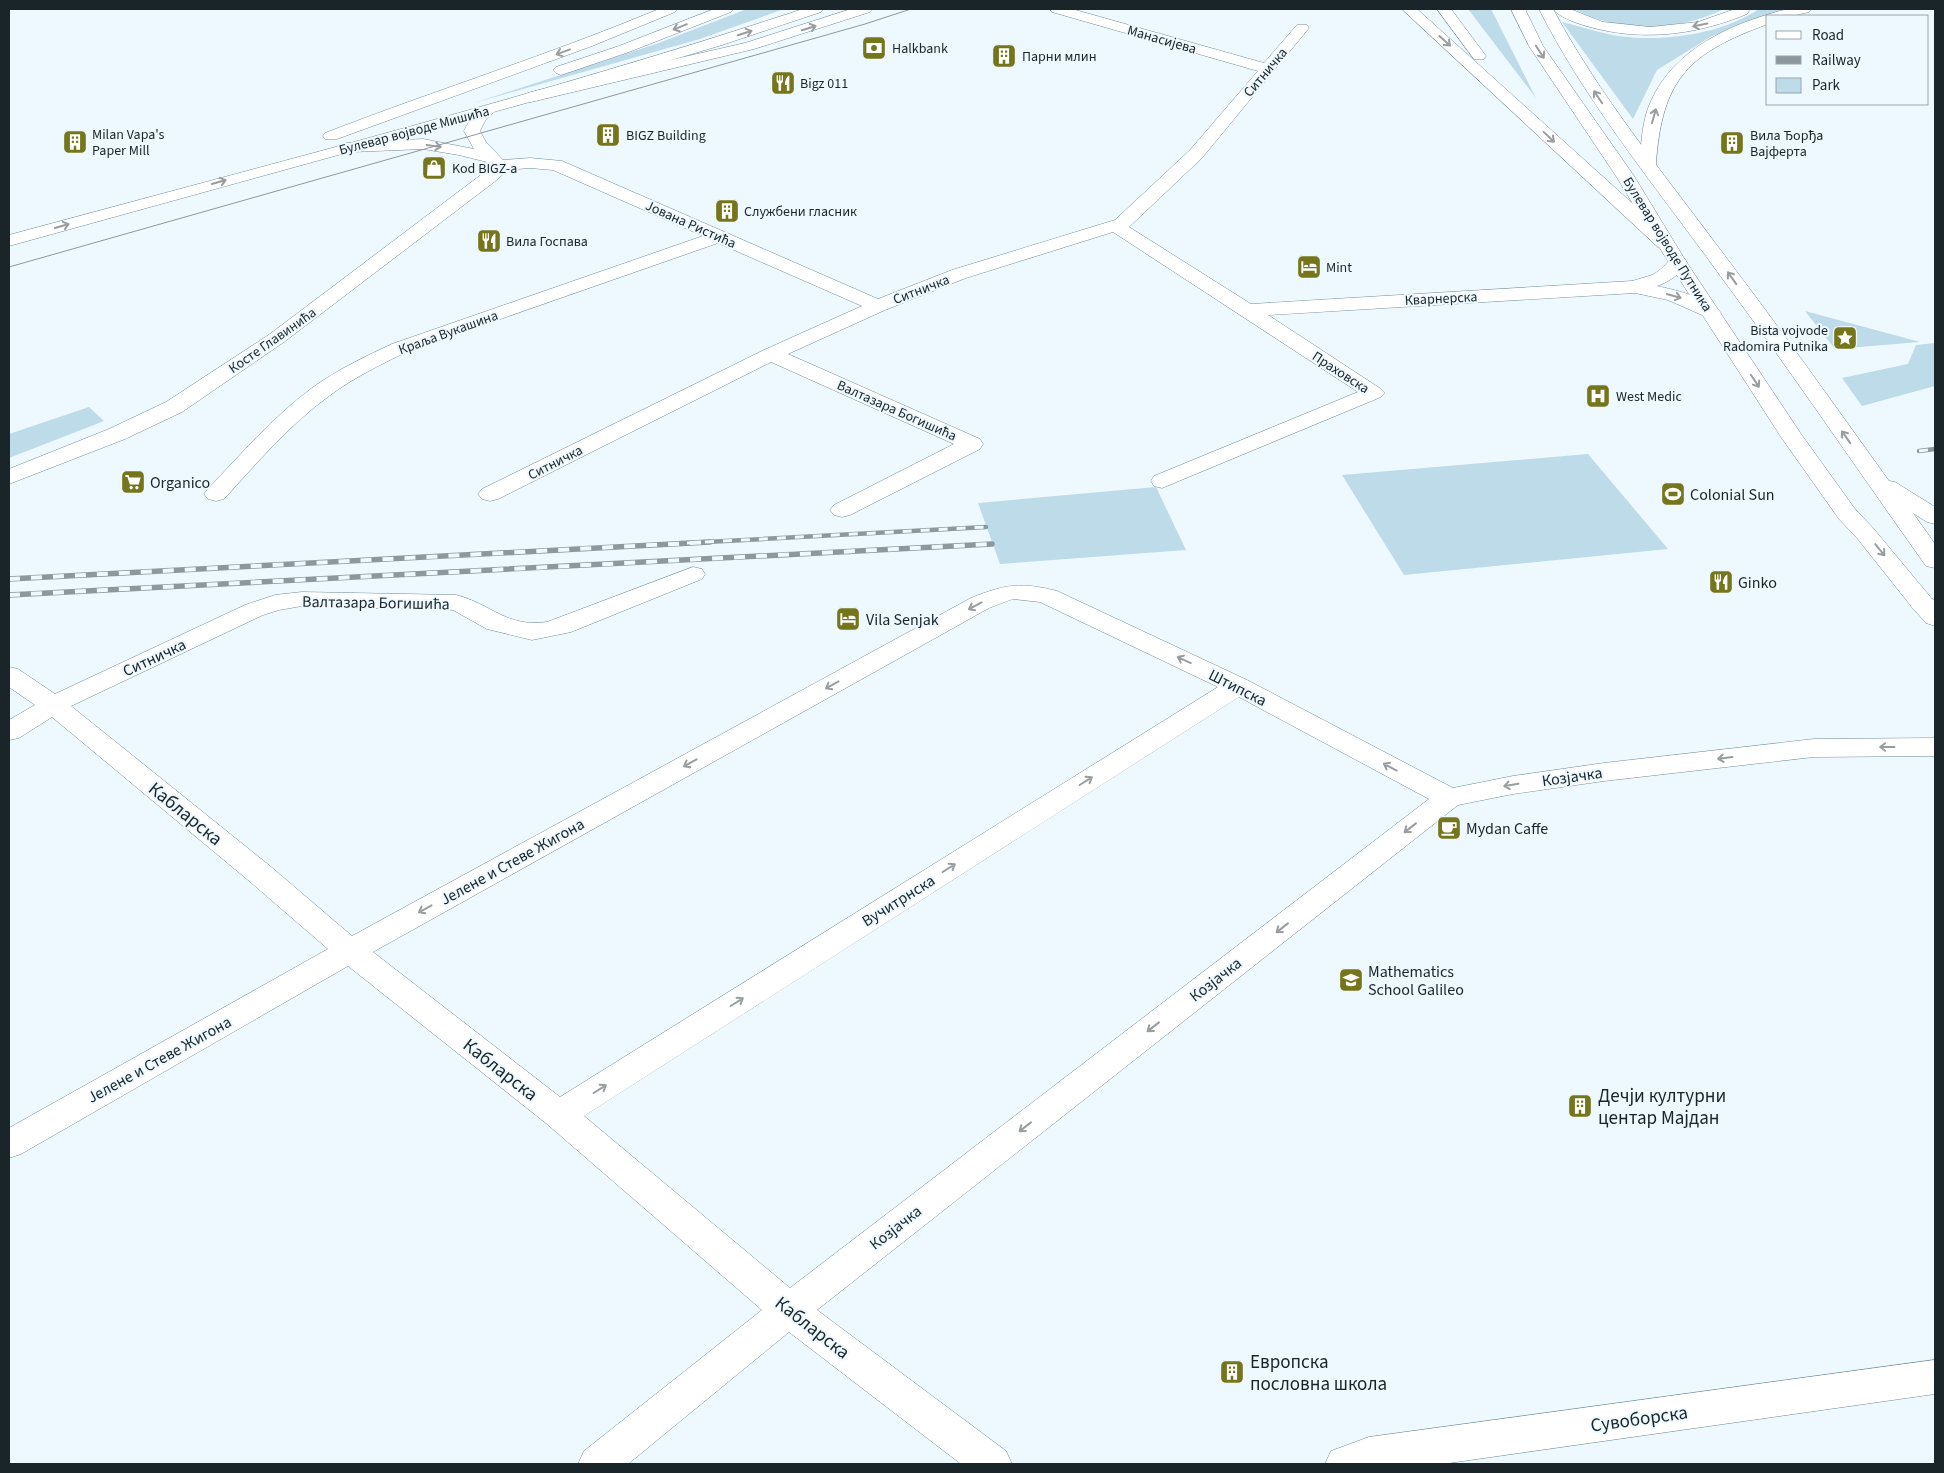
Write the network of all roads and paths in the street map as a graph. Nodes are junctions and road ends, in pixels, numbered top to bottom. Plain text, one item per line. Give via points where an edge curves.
1 (670, 9) edge
2 (726, 9) edge
3 (816, 9) edge
4 (865, 9) edge
5 (1057, 9) edge
6 (1409, 9) edge
7 (1444, 9) edge
8 (1518, 9) edge
9 (1546, 9) edge
10 (1560, 9) edge
11 (1745, 9) edge
12 (1804, 9) edge
13 (1780, 15) edge
14 (1766, 20) edge
15 (1302, 28) dead end
16 (1267, 69) junction
17 (531, 98) junction
18 (1514, 104) junction
19 (489, 109) junction
20 (331, 136) junction
21 (351, 147) junction
22 (274, 151) dead end
23 (495, 162) junction
24 (1648, 164) junction
25 (1115, 226) junction
26 (720, 236) junction
27 (9, 241) edge
28 (1665, 243) junction
29 (1678, 263) junction
30 (1634, 287) junction
31 (878, 306) junction
32 (1247, 310) junction
33 (1711, 313) junction
34 (771, 354) junction
35 (9, 477) edge
36 (1874, 478) junction
37 (1162, 481) dead end
38 (216, 494) dead end
39 (490, 494) dead end
40 (842, 510) dead end
41 (1935, 517) edge
42 (1935, 561) edge
43 (693, 574) dead end
44 (1020, 590) joint
45 (1929, 603) edge
46 (254, 610) joint
47 (9, 675) edge
48 (1238, 686) junction
49 (53, 705) junction
50 (9, 732) edge
51 (1935, 747) edge
52 (1449, 798) junction
53 (350, 951) junction
54 (559, 1115) junction
55 (9, 1144) edge
56 (789, 1310) junction
57 (1935, 1377) edge
58 (598, 1464) edge
59 (992, 1464) edge
60 (1345, 1464) edge

1 -> 20 main road via 609,35
2 -> 20 main road, Булевар војводе Мишића via 624,49 540,77
17 -> 3 main road, Булевар војводе Мишића
17 -> 4 main road via 749,46
5 - 16 main road, Манасијева
6 -> 18 main road
7 - 18 main road
8 -> 28 main road, Булевар војводе Путника via 1536,46 1626,176
24 -> 9 main road, Булевар војводе Путника via 1582,72
11 -> 10 main road via 1719,21 1658,30 1601,26
12 - 13 main road
24 -> 14 main road via 1651,123 1670,79 1694,54 1711,43
15 - 16 main road, Ситничка
16 - 25 main road, Ситничка via 1196,154
17 - 19 main road, Булевар војводе Мишића
18 -> 28 main road
19 - 21 main road, Булевар војводе Мишића
19 - 23 main road via 478,119 472,131
20 - 22 main road, Булевар војводе Мишића
21 -> 23 main road via 423,144 459,150
27 -> 21 main road, Булевар војводе Мишића
23 - 26 main road, Јована Ристића via 556,165
23 - 35 main road, Косте Главинића via 498,169 492,176 277,338 174,407 117,434
36 -> 24 main road, Булевар војводе Путника
25 - 31 main road, Ситничка via 958,274
25 - 32 main road, Праховска
26 - 31 main road, Јована Ристића
26 - 38 main road, Краља Вукашина via 373,360 310,400 271,435
28 - 29 main road, Булевар војводе Путника
29 - 30 main road, Кварнерска via 1661,278
29 - 33 main road, Булевар војводе Путника
30 - 32 main road, Кварнерска
30 -> 33 main road, Кварнерска via 1675,295
31 - 34 main road, Ситничка
32 - 37 main road, Праховска via 1374,393
33 -> 45 main road, Булевар војводе Путника via 1847,514
34 - 39 main road, Ситничка
34 - 40 main road, Валтазара Богишића via 972,444
36 - 41 main road
36 - 42 main road, Булевар војводе Путника
43 - 46 main road, Валтазара Богишића via 562,627 532,632 496,624 456,603 302,599
48 -> 44 main road, Штипска via 1048,596
44 -> 53 main road, Јелене и Стеве Жигона via 980,603
46 - 49 main road, Ситничка
47 - 49 main road, Кабларска
52 -> 48 main road, Штипска
54 -> 48 main road, Вучитрнска
49 - 50 main road, Ситничка
49 - 53 main road, Кабларска
51 -> 52 main road, Козјачка via 1814,748 1604,772
52 -> 56 main road, Козјачка
53 - 54 main road, Кабларска
53 - 55 main road, Јелене и Стеве Жигона
54 - 56 main road, Кабларска
56 - 58 main road, Козјачка
56 - 59 main road, Кабларска
57 - 60 main road, Сувоборска via 1369,1456

